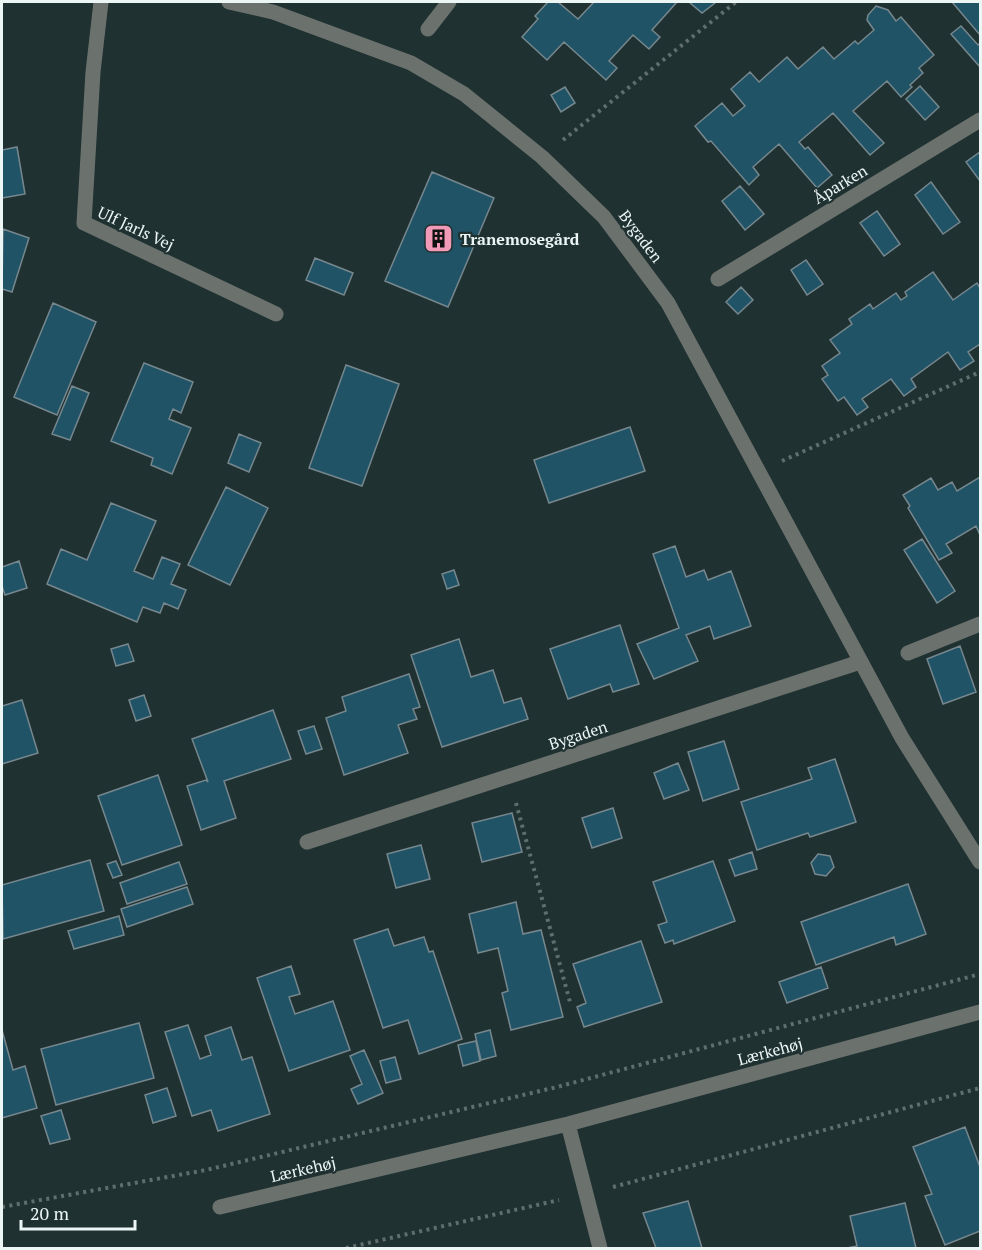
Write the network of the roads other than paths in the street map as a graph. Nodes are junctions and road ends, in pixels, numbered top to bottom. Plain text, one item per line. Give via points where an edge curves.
1 (101, 2) edge
2 (229, 2) edge
3 (449, 2) edge
4 (428, 29) dead end
5 (981, 120) edge
6 (718, 279) dead end
7 (276, 314) dead end
8 (981, 624) edge
9 (908, 653) dead end
10 (860, 662) junction
11 (307, 842) dead end
12 (981, 862) edge
13 (981, 1012) edge
14 (568, 1124) junction
15 (220, 1207) dead end
16 (600, 1248) edge

1 - 7 street, Ulf Jarls Vej via 84,223
2 - 10 street, Bygaden via 273,12 411,63 464,94 542,157 604,217 668,303
3 - 4 street
5 - 6 street, Åparken
8 - 9 street
10 - 11 street, Bygaden
10 - 12 street, Bygaden via 902,738
13 - 14 street, Lærkehøj
14 - 15 street, Lærkehøj
14 - 16 street

